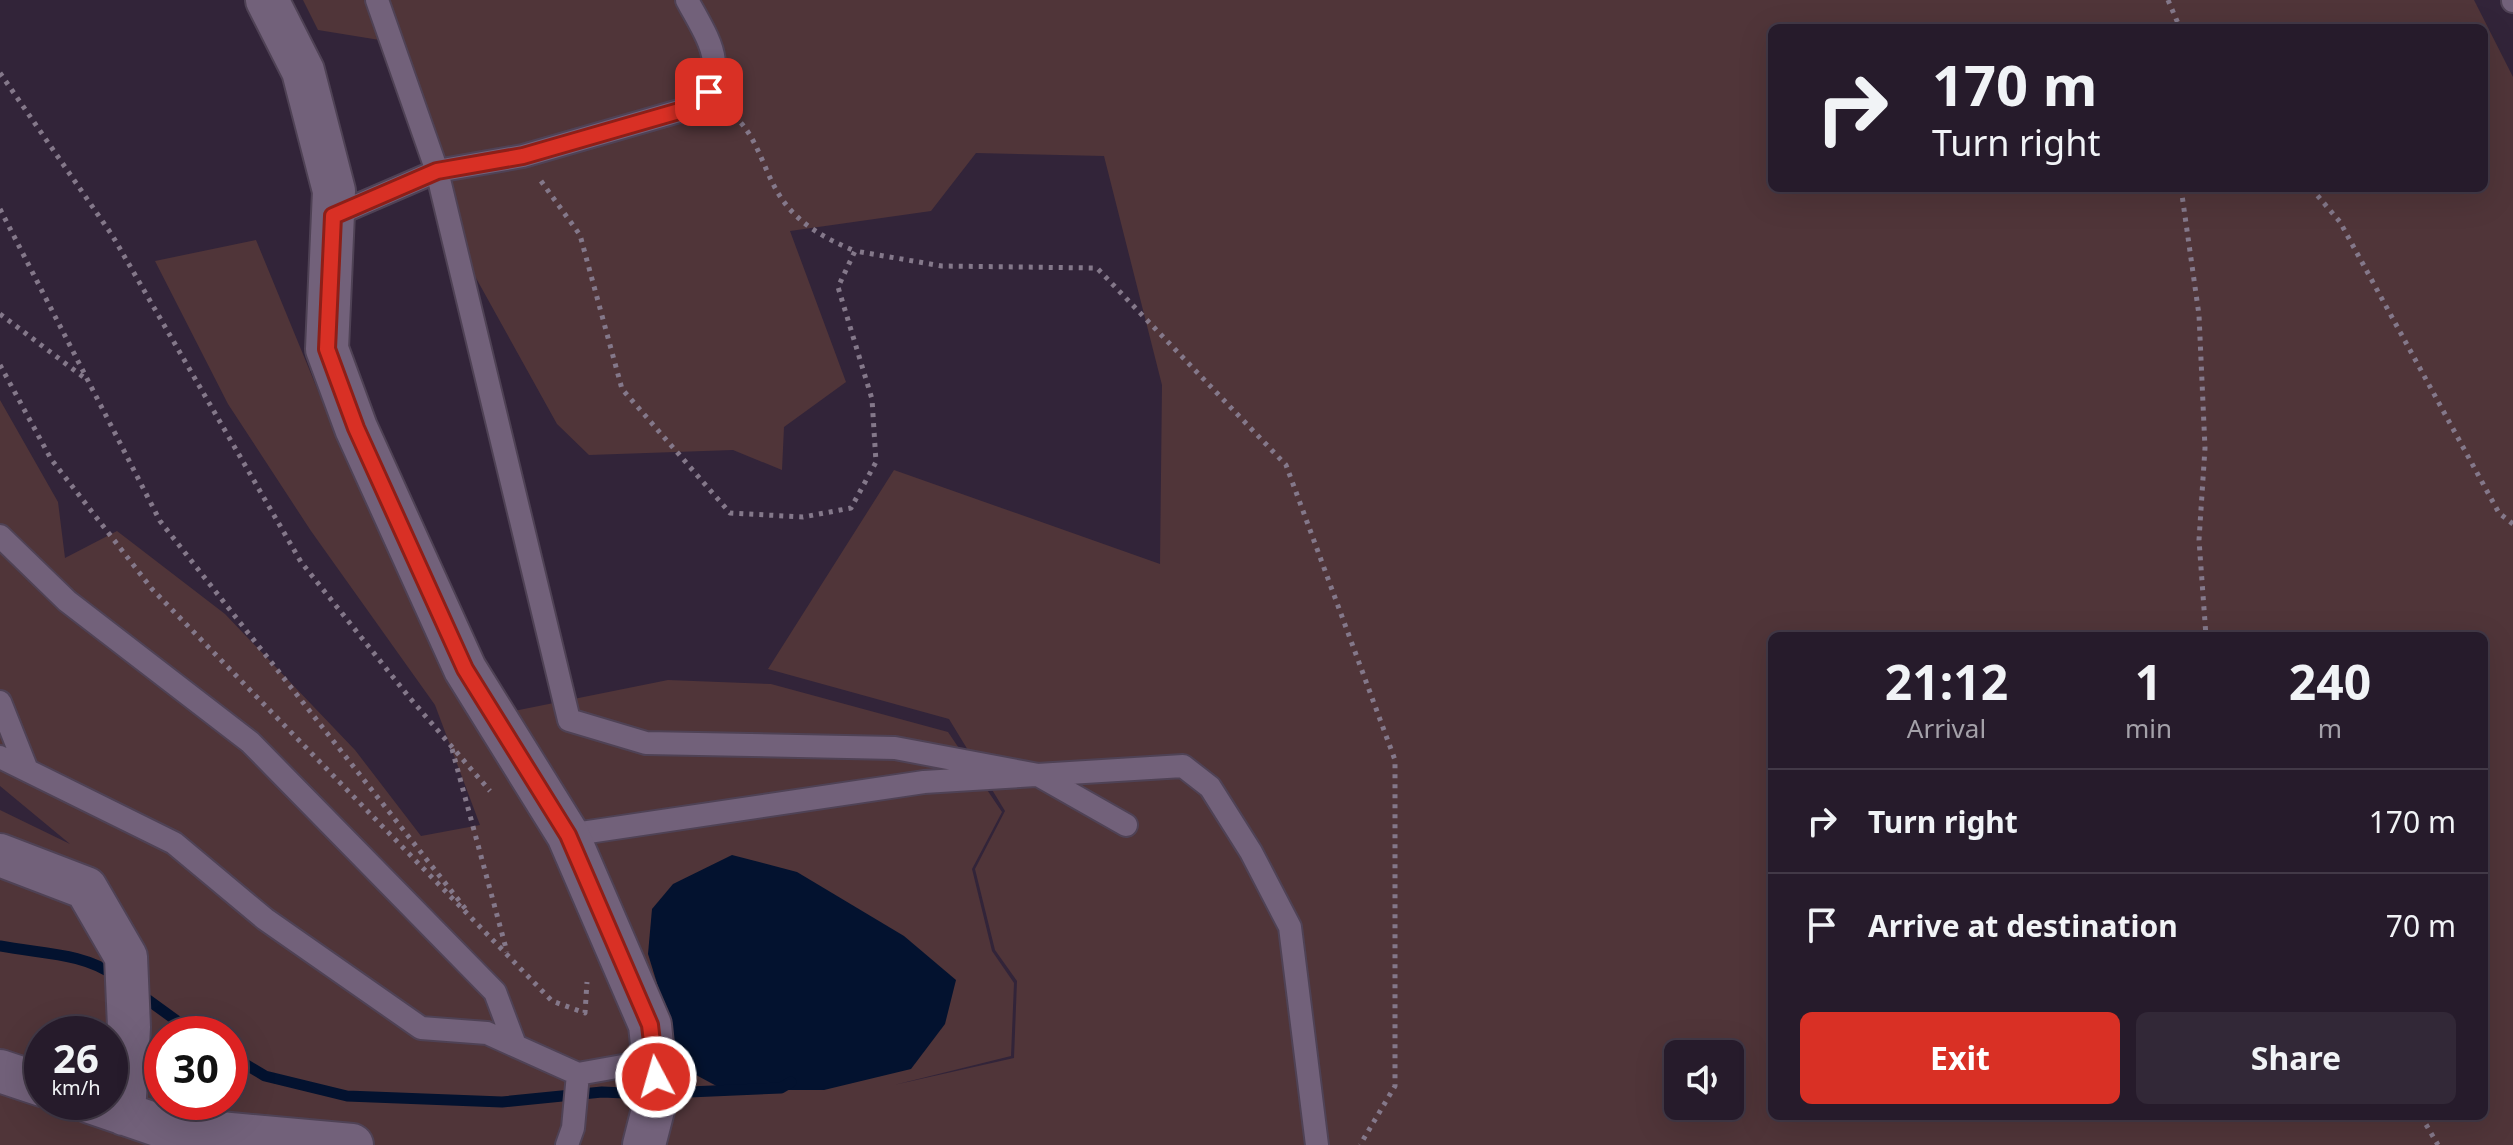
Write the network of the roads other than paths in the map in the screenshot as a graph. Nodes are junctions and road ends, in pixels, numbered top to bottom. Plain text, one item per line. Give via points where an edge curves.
1 (267, 0) edge
2 (377, 0) edge
3 (687, 0) edge
4 (437, 171) junction
5 (333, 216) junction
6 (0, 536) edge
7 (0, 702) edge
8 (0, 757) edge
9 (27, 770) junction
10 (1038, 775) junction
11 (1126, 825) dead end
12 (568, 835) junction
13 (0, 855) edge
14 (128, 1031) edge
15 (515, 1045) junction
16 (656, 1060) junction
17 (0, 1071) edge
18 (578, 1074) junction
19 (24, 1079) edge
20 (128, 1115) edge
21 (352, 1145) edge
22 (567, 1145) edge
23 (644, 1145) edge
24 (1317, 1145) edge

1 - 5 street via 303,71 334,191
2 - 4 lane
3 - 4 lane via 712,46 715,76 709,92 693,107 523,156
4 - 5 lane
4 - 10 lane via 569,720 646,743 895,748
5 - 12 street via 327,349 356,428 465,669
6 - 15 lane via 67,601 250,742 495,992
7 - 9 lane
8 - 9 lane
9 - 15 lane via 174,843 265,919 421,1028 487,1033
10 - 11 lane
10 - 12 lane via 924,782
10 - 24 lane via 1183,766 1210,787 1290,927
12 - 16 street via 650,1025
13 - 14 street via 86,888 126,957
15 - 18 lane
16 - 18 lane
16 - 23 street via 657,1094
17 - 19 street
18 - 22 lane
20 - 21 street via 166,1128

